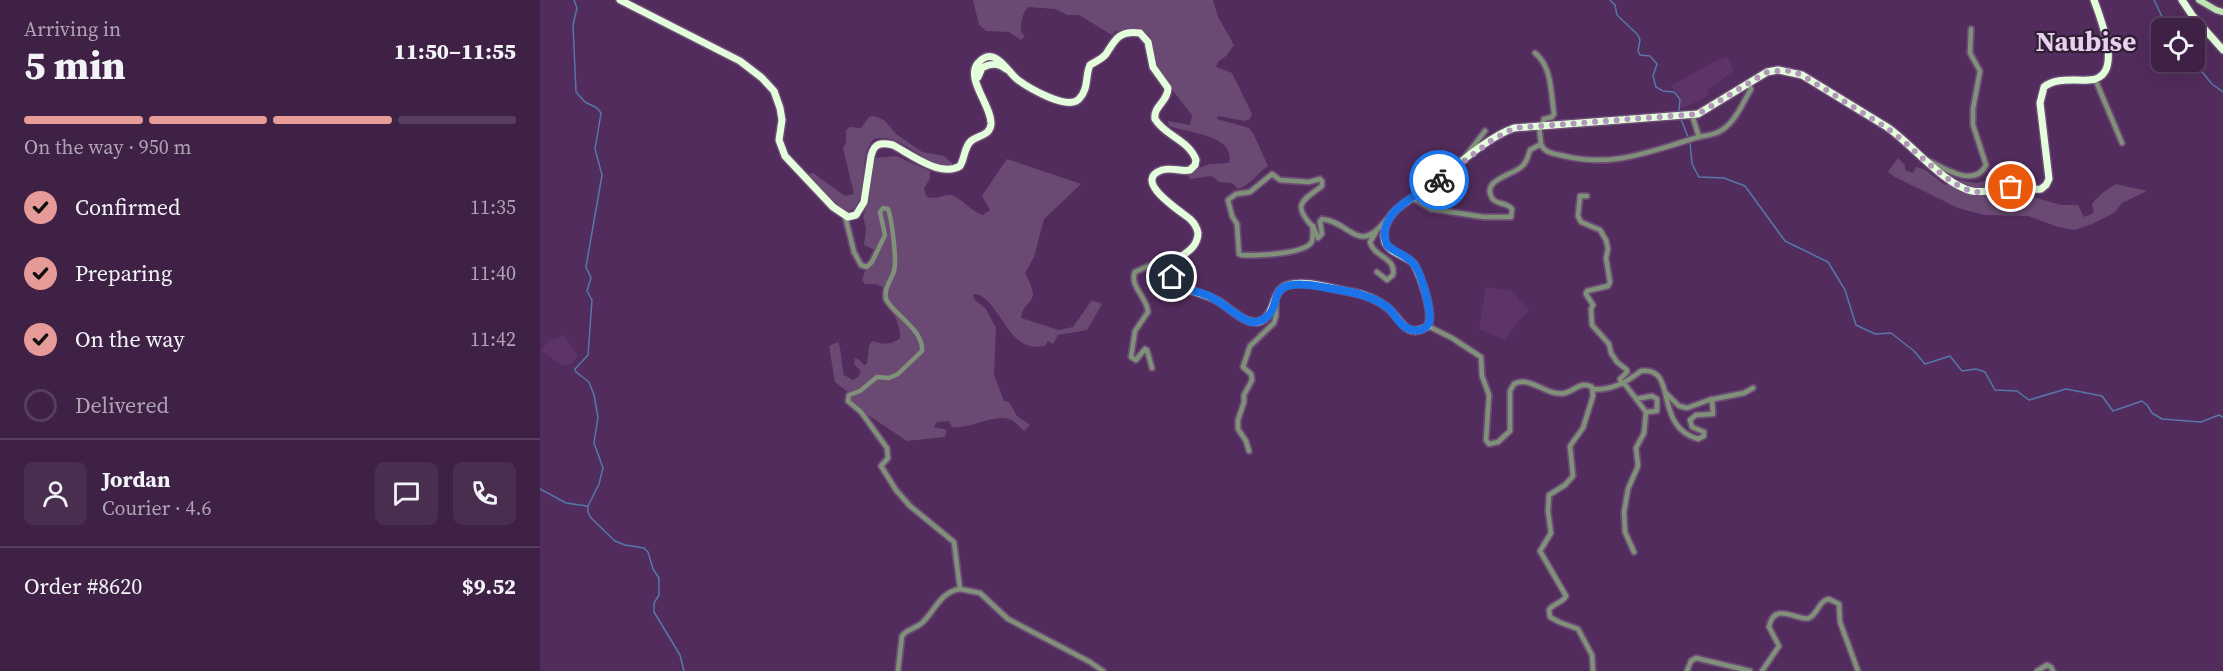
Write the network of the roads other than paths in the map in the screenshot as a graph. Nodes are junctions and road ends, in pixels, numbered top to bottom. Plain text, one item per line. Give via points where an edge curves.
1 (621, 0) edge
2 (2094, 0) edge
3 (2182, 0) edge
4 (2199, 0) edge
5 (2223, 12) edge
6 (1971, 29) dead end
7 (2223, 50) edge
8 (1535, 53) dead end
9 (2095, 79) junction
10 (1748, 84) junction
11 (1692, 115) junction
12 (1540, 126) junction
13 (1485, 131) dead end
14 (1700, 137) junction
15 (2122, 143) dead end
16 (1541, 144) junction
17 (1465, 160) junction
18 (1927, 160) junction
19 (1587, 196) dead end
20 (1412, 198) junction
21 (1400, 206) junction
22 (845, 216) junction
23 (1312, 226) junction
24 (1376, 232) junction
25 (1178, 260) junction
26 (1377, 272) dead end
27 (1276, 296) junction
28 (1428, 326) junction
29 (1152, 368) dead end
30 (1623, 383) junction
31 (1753, 387) dead end
32 (1593, 389) junction
33 (1665, 391) junction
34 (1636, 399) junction
35 (1712, 399) junction
36 (1646, 412) junction
37 (1249, 452) dead end
38 (1634, 552) dead end
39 (960, 589) junction
40 (898, 671) edge
41 (1103, 671) edge
42 (1593, 671) edge
43 (1687, 671) edge
44 (1750, 671) edge
45 (1762, 671) edge
46 (1858, 671) edge
47 (2037, 671) edge
48 (2053, 671) edge

1 - 22 highway via 735,59 762,78 780,105 779,140 785,156
2 - 9 highway via 2109,58 2107,70
3 - 7 highway
4 - 5 main road
6 - 18 street via 1970,53 1980,70 1973,125 1986,165 1976,176 1966,176
8 - 12 street via 1546,70 1554,114
9 - 15 street
9 - 18 highway via 2053,82 2044,87 2040,103 2049,179 2041,189 1970,191
10 - 11 highway
10 - 14 street via 1751,89 1741,109 1728,124 1721,131
10 - 18 highway via 1778,70 1802,75 1901,137
11 - 12 highway
11 - 14 street
12 - 16 street
12 - 17 highway via 1509,130
13 - 17 street
14 - 16 street via 1640,155 1589,162 1548,153
16 - 20 street via 1530,150 1520,168 1492,184 1492,199 1509,205 1511,217 1431,209
17 - 20 highway
19 - 30 street via 1580,196 1578,216 1581,222 1600,230 1606,240 1610,282 1586,294 1593,305 1593,325 1609,344 1617,362 1627,370 1620,379
20 - 21 highway
21 - 24 street via 1392,210
21 - 28 highway via 1387,224 1385,242 1417,269 1430,311
22 - 25 highway via 856,215 862,206 871,156 878,144 893,145 942,169 960,166 968,144 991,126 975,71 983,59 999,59 1019,81 1057,101 1072,104 1085,90 1089,66 1104,56 1113,41 1137,32 1145,37 1153,67 1169,90 1155,110 1155,119 1196,160 1190,170 1163,170 1154,177 1160,196 1188,217 1197,230 1195,244
22 - 39 street via 854,252 861,265 867,267 885,235 880,212 888,209 894,266 886,298 922,346 922,351 898,374 877,377 849,395 848,402 861,412 887,448 888,458 881,466 896,490 954,542
23 - 23 street via 1300,210 1322,186 1320,179 1280,180 1272,174 1250,192 1228,200 1237,224 1241,255 1308,246 1313,241
23 - 24 street via 1318,238 1322,234 1322,219 1351,234 1367,236
24 - 26 street via 1371,246 1390,261 1394,270 1387,280
25 - 27 highway via 1170,270 1177,284 1210,296 1248,320 1256,322 1265,317
25 - 29 street via 1162,260 1133,276 1148,312 1135,331 1131,357 1136,360 1146,349
27 - 28 highway via 1283,287 1294,284 1350,291 1383,304 1407,328
27 - 37 street via 1274,323 1250,346 1243,367 1252,380 1244,395 1238,429
28 - 32 street via 1481,357 1489,395 1489,444 1498,442 1510,431 1510,391 1518,382 1558,393 1584,384
30 - 32 street
30 - 33 street via 1641,371 1649,371 1661,378
30 - 34 street
31 - 35 street via 1744,393
32 - 42 street via 1582,428 1570,447 1573,476 1549,495 1551,533 1540,551 1566,593 1565,598 1551,606 1550,617 1578,629 1592,655
33 - 35 street via 1685,408
33 - 35 street via 1673,422 1698,439 1704,432 1692,427 1690,420 1696,415 1713,414
34 - 36 street
34 - 36 street via 1657,399 1657,411
36 - 38 street via 1644,433 1636,448 1638,466 1625,505 1624,528
39 - 40 street via 948,592 922,623 905,632
39 - 41 street via 980,593 1015,623
43 - 44 street via 1690,661 1696,658
45 - 46 street via 1779,646 1769,627 1772,620 1783,613 1809,618 1829,598 1839,604 1840,622
47 - 48 street via 2047,665

